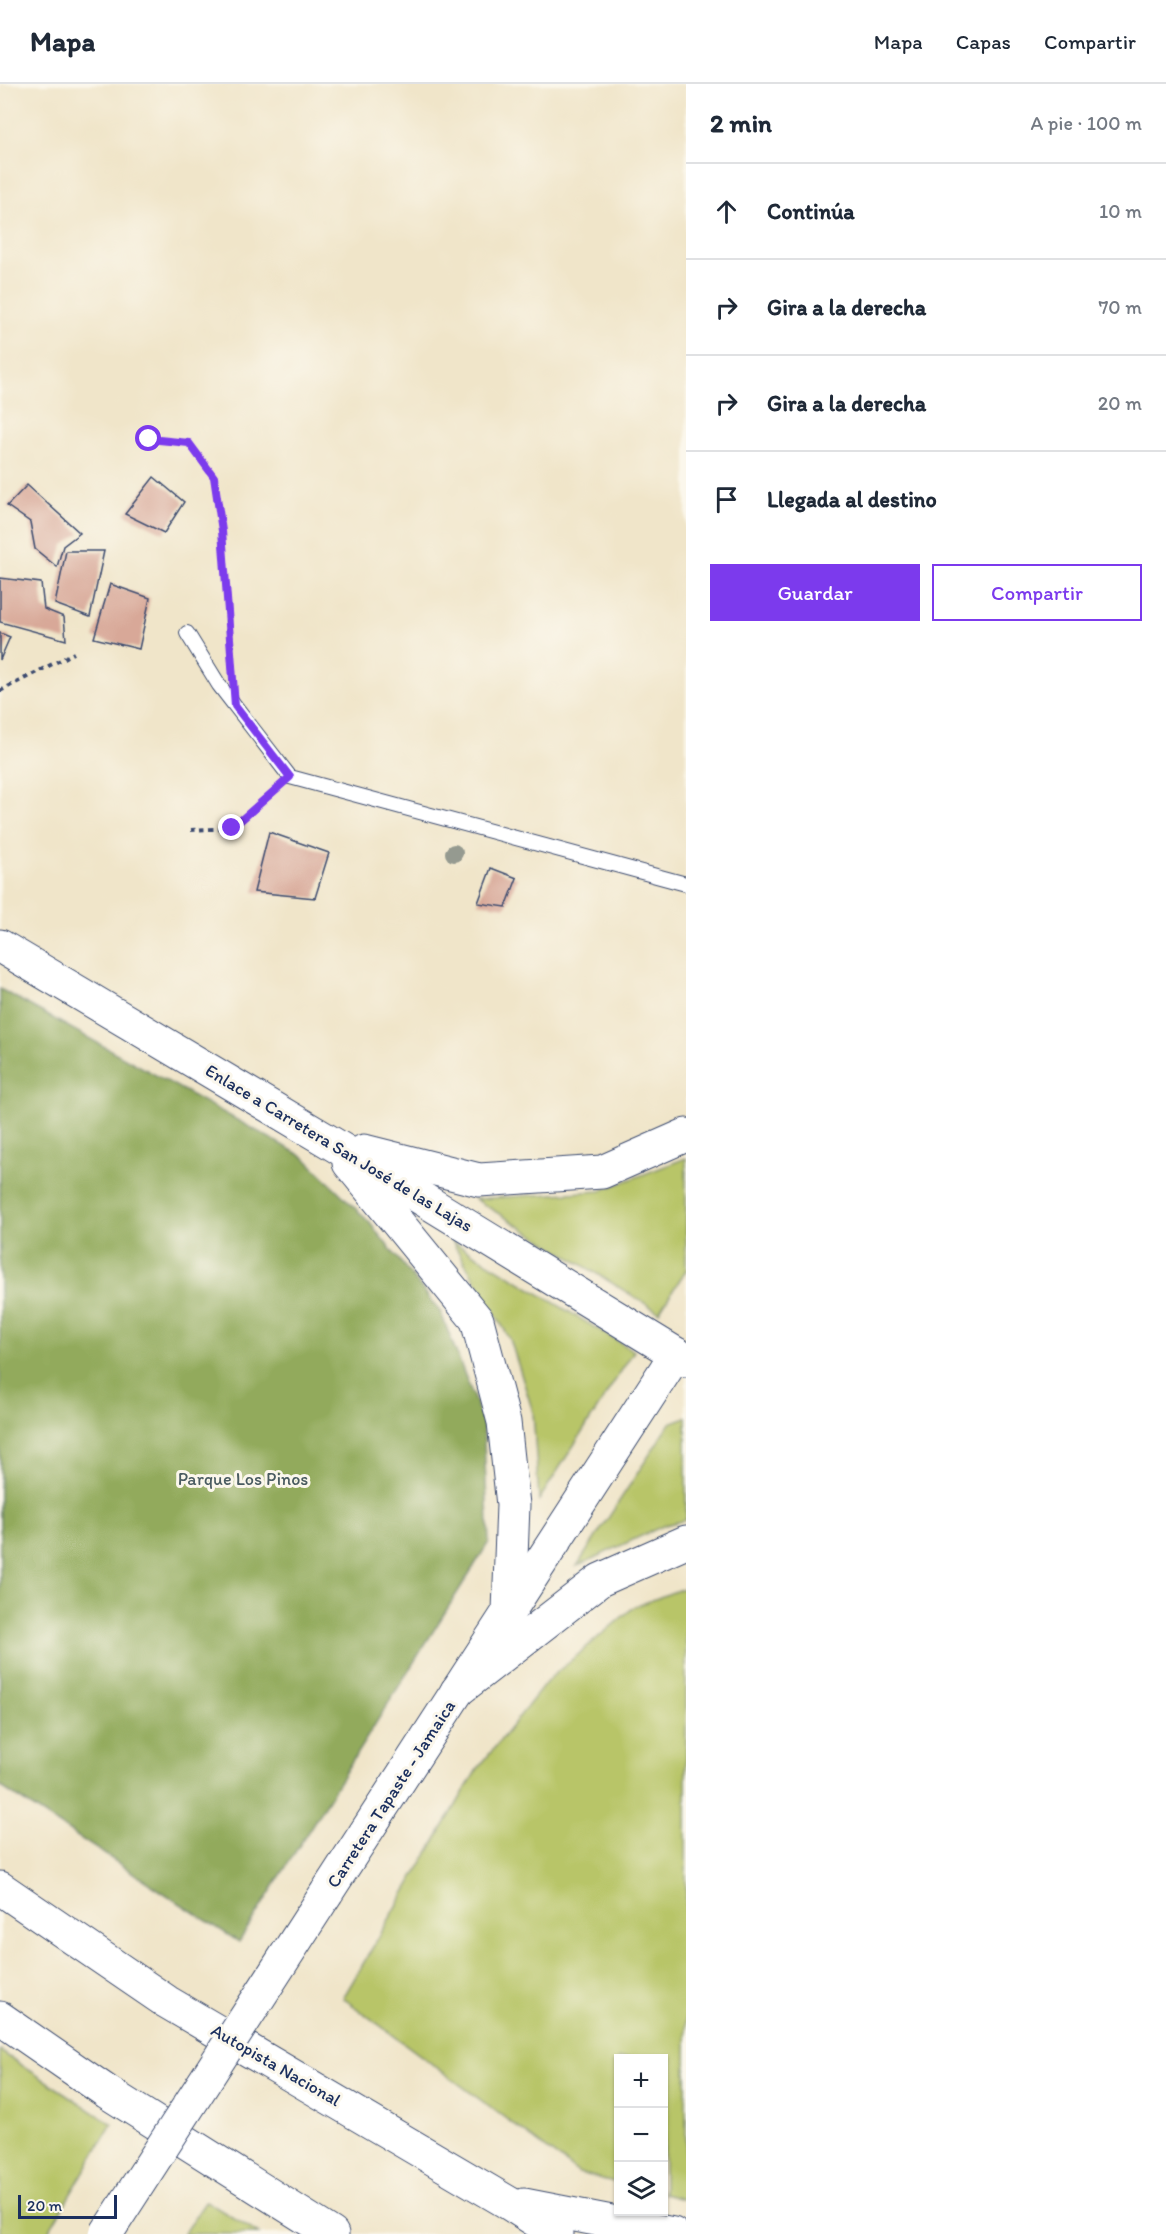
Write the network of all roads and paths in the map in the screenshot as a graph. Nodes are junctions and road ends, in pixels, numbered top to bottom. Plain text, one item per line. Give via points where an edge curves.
1 (149, 439) dead end
2 (187, 633) dead end
3 (74, 653) dead end
4 (0, 691) edge
5 (235, 706) junction
6 (290, 777) junction
7 (191, 830) dead end
8 (686, 884) edge
9 (0, 946) edge
10 (686, 1134) edge
11 (333, 1143) junction
12 (681, 1357) edge
13 (686, 1542) edge
14 (509, 1611) junction
15 (457, 1691) junction
16 (0, 1888) edge
17 (0, 2018) edge
18 (507, 2202) junction
19 (106, 2234) edge
20 (332, 2234) edge
21 (557, 2234) edge
22 (673, 2234) edge

1 - 5 path via 189,443 214,477 222,531
2 - 5 lane
3 - 4 path
5 - 6 lane
6 - 7 path via 232,828
6 - 8 lane
9 - 11 main road, Enlace a Carretera San José de las Lajas
10 - 11 main road via 602,1172 478,1180
11 - 12 main road, Enlace a Carretera San José de las Lajas
11 - 14 main road via 477,1320 505,1434 513,1505
12 - 14 main road, Carretera Tapaste - Jamaica
13 - 15 main road via 600,1580
14 - 15 main road, Carretera Tapaste - Jamaica
15 - 19 main road, Carretera Tapaste - Jamaica, bridge
16 - 18 main road, Autopista Nacional via 167,2002
17 - 20 main road via 107,2092
18 - 21 main road, Autopista Nacional
18 - 22 main road

